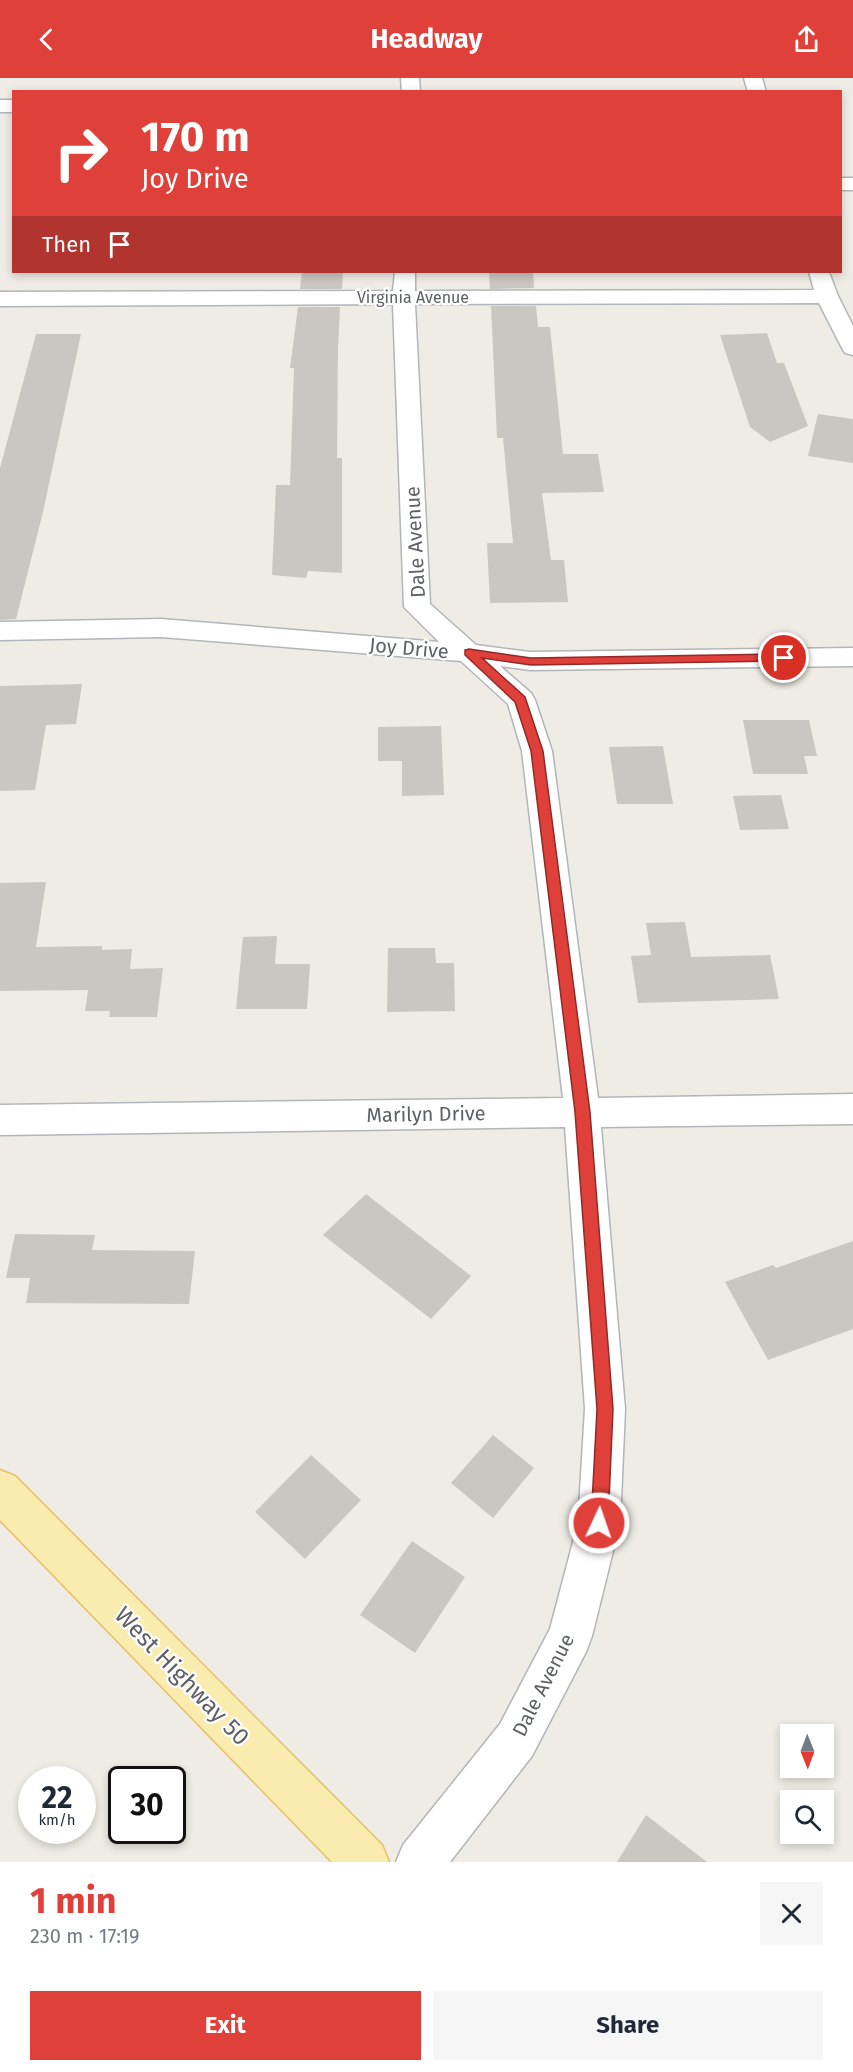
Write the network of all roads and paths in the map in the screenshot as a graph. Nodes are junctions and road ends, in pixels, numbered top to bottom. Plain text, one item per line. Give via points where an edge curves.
1 (819, 273) edge
2 (404, 284) edge
3 (827, 296) junction
4 (0, 299) edge
5 (853, 348) edge
6 (0, 632) edge
7 (469, 653) junction
8 (853, 657) edge
9 (853, 1109) edge
10 (582, 1112) junction
11 (0, 1119) edge
12 (0, 1490) edge
13 (365, 1862) edge
14 (420, 1862) edge

1 - 3 street
2 - 3 street, Virginia Avenue
2 - 4 street, Virginia Avenue
2 - 7 street, Dale Avenue via 417,607
3 - 5 street
6 - 7 street, Joy Drive via 161,628
7 - 8 street, Joy Drive via 531,661
7 - 10 street, Dale Avenue via 520,700 537,751
9 - 10 street, Marilyn Drive
10 - 11 street, Marilyn Drive
10 - 14 street, Dale Avenue via 605,1409 599,1523 570,1636 516,1740
12 - 13 main road, West Highway 50

